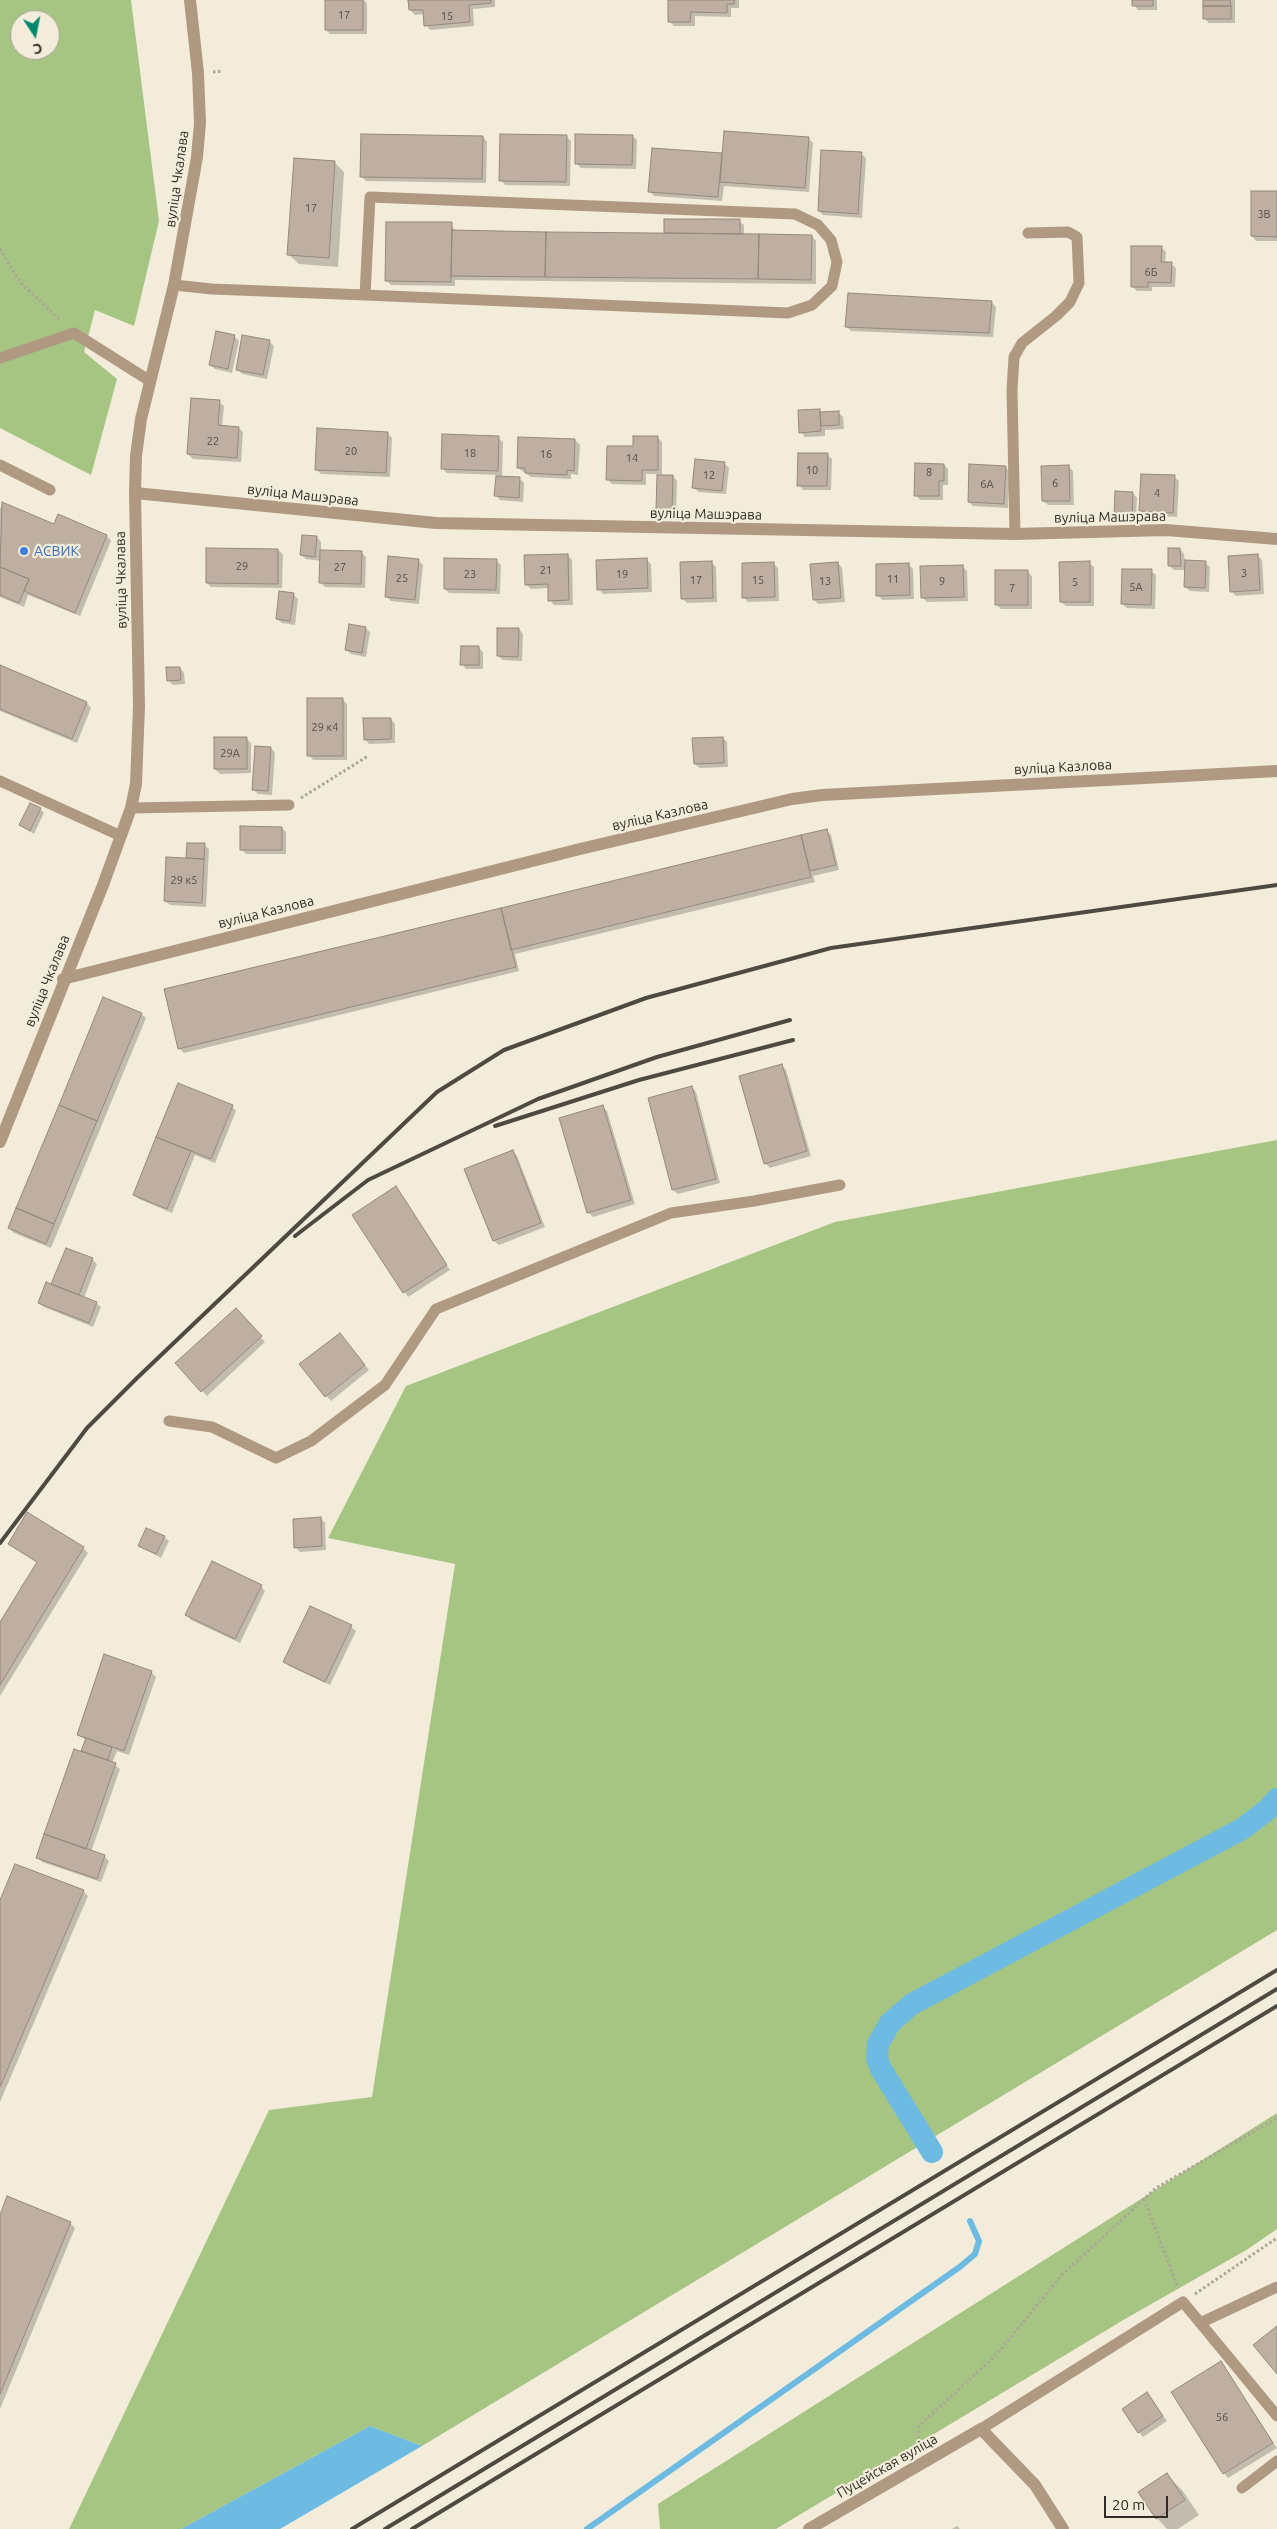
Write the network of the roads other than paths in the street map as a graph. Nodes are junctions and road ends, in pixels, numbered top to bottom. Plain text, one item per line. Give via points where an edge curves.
1 (190, 0) edge
2 (1028, 233) dead end
3 (174, 285) junction
4 (365, 295) junction
5 (0, 358) edge
6 (150, 381) junction
7 (0, 466) edge
8 (50, 490) dead end
9 (135, 493) junction
10 (1015, 534) junction
11 (1277, 538) edge
12 (1277, 771) edge
13 (0, 781) edge
14 (289, 805) road end
15 (131, 808) junction
16 (121, 836) junction
17 (63, 979) junction
18 (0, 1142) edge
19 (840, 1185) dead end
20 (169, 1421) dead end
21 (1277, 2287) edge
22 (1200, 2323) junction
23 (1277, 2416) edge
24 (981, 2429) junction
25 (1277, 2461) edge
26 (1242, 2488) dead end
27 (809, 2529) edge
28 (1063, 2529) edge

1 - 3 street, вуліца Чкалава via 200,123
2 - 10 lane via 1068,232 1077,237 1079,283 1070,302 1022,343 1014,357
3 - 4 lane
3 - 6 street, вуліца Чкалава
4 - 4 lane via 370,196 795,214 818,225 831,240 837,262 832,286 812,305 788,313
5 - 6 lane via 74,333
6 - 9 street, вуліца Чкалава via 141,419
7 - 8 lane
9 - 10 street, вуліца Машэрава via 436,523
9 - 15 street, вуліца Чкалава via 138,759
10 - 11 street, вуліца Машэрава via 1166,530
12 - 17 street, вуліца Казлова via 831,794 792,799
13 - 16 lane
14 - 15 lane
15 - 16 street, вуліца Чкалава
16 - 17 street, вуліца Чкалава
17 - 18 street, вуліца Чкалава
19 - 20 lane via 754,1202 671,1212 436,1309 385,1385 310,1441 276,1458 212,1427
21 - 22 lane
22 - 23 lane
22 - 24 lane via 1183,2302
24 - 27 street, Пуцейская вуліца
24 - 28 street via 1035,2485
25 - 26 lane

